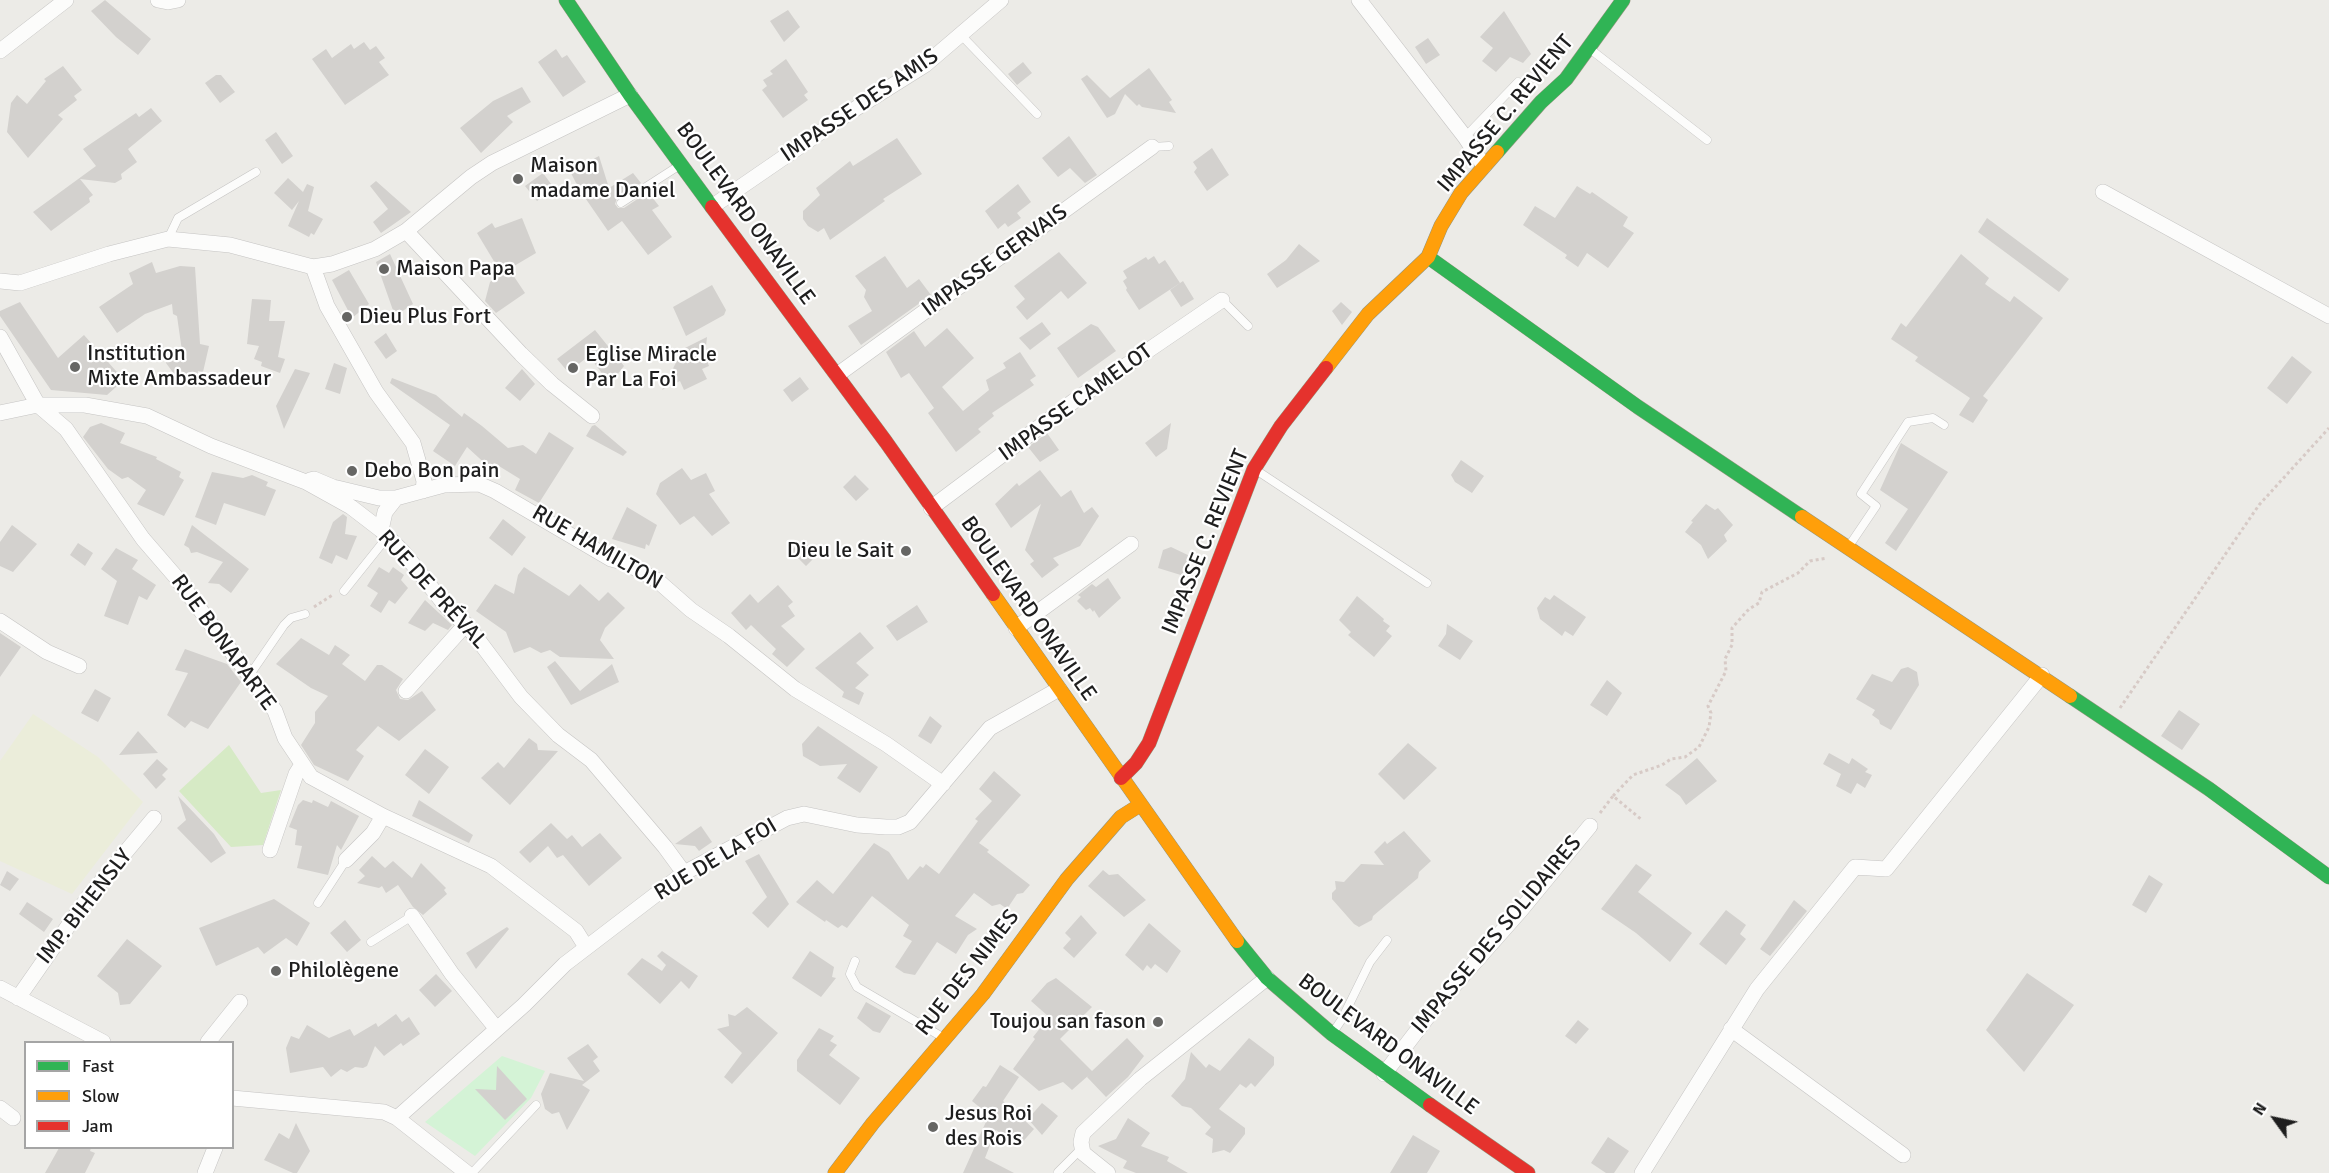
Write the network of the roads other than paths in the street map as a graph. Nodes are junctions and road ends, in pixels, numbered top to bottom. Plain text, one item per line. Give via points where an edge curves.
1 (66, 0) edge
2 (158, 0) edge
3 (178, 0) edge
4 (566, 0) edge
5 (1359, 0) edge
6 (1623, 0) edge
7 (995, 2) edge
8 (961, 35) junction
9 (1589, 48) junction
10 (0, 51) edge
11 (1518, 82) dead end
12 (630, 95) junction
13 (1037, 114) dead end
14 (1466, 137) junction
15 (1707, 140) dead end
16 (1169, 146) dead end
17 (1152, 147) joint
18 (682, 164) junction
19 (1484, 166) junction
20 (256, 172) dead end
21 (2103, 192) dead end
22 (621, 203) dead end
23 (713, 206) junction
24 (406, 231) junction
25 (168, 239) junction
26 (1428, 257) junction
27 (313, 267) junction
28 (0, 281) edge
29 (1222, 300) joint
30 (2329, 316) edge
31 (1248, 326) dead end
32 (0, 337) edge
33 (837, 375) junction
34 (38, 405) junction
35 (0, 413) edge
36 (592, 416) dead end
37 (1944, 425) dead end
38 (1254, 469) junction
39 (306, 482) junction
40 (423, 491) junction
41 (379, 498) junction
42 (396, 498) junction
43 (931, 508) junction
44 (379, 529) junction
45 (1131, 544) dead end
46 (1845, 545) junction
47 (1427, 583) dead end
48 (344, 591) road end
49 (305, 614) road end
50 (0, 621) edge
51 (466, 624) junction
52 (1016, 628) junction
53 (78, 666) dead end
54 (2042, 675) junction
55 (249, 676) junction
56 (1059, 689) junction
57 (406, 691) dead end
58 (301, 766) junction
59 (1121, 778) junction
60 (943, 784) junction
61 (1140, 805) junction
62 (383, 816) junction
63 (154, 818) dead end
64 (1590, 826) road end
65 (270, 850) dead end
66 (346, 860) joint
67 (684, 873) junction
68 (2329, 877) edge
69 (318, 903) dead end
70 (412, 916) joint
71 (1387, 939) dead end
72 (371, 942) dead end
73 (586, 947) junction
74 (855, 961) dead end
75 (1267, 978) junction
76 (0, 988) edge
77 (18, 998) junction
78 (240, 1002) dead end
79 (496, 1028) junction
80 (1731, 1029) junction
81 (1332, 1034) junction
82 (945, 1038) junction
83 (101, 1041) edge
84 (209, 1041) edge
85 (1384, 1074) junction
86 (234, 1098) edge
87 (536, 1105) dead end
88 (0, 1108) edge
89 (13, 1118) dead end
90 (397, 1118) junction
91 (1082, 1148) junction
92 (215, 1149) edge
93 (1903, 1155) dead end
94 (1506, 1167) edge
95 (1058, 1172) edge
96 (205, 1173) edge
97 (469, 1173) edge
98 (835, 1173) edge
99 (1108, 1173) edge
100 (1528, 1173) edge
101 (1642, 1173) edge

1 - 10 street
2 - 3 street
4 - 12 street, BOULEVARD ONAVILLE
5 - 14 street
6 - 9 street, IMPASSE C. REVIENT
7 - 8 street, IMPASSE DES AMIS
8 - 13 lane
8 - 23 street, IMPASSE DES AMIS via 925,65
9 - 15 lane
9 - 19 street, IMPASSE C. REVIENT via 1566,79
11 - 14 lane
12 - 18 street, BOULEVARD ONAVILLE
12 - 24 street via 492,163
14 - 19 street
16 - 17 lane
17 - 33 street, IMPASSE GERVAIS
18 - 22 lane
18 - 23 street, BOULEVARD ONAVILLE
19 - 26 street, IMPASSE C. REVIENT via 1461,193
20 - 25 lane via 178,218
21 - 30 street
23 - 33 street, BOULEVARD ONAVILLE
24 - 27 street via 375,249
24 - 36 street via 521,354
25 - 27 street via 230,245
25 - 28 street via 20,283
26 - 38 street, IMPASSE C. REVIENT via 1368,314 1281,426
26 - 46 street via 1638,407
27 - 40 street via 327,306 376,392 413,443 424,481
29 - 31 lane
29 - 43 street, IMPASSE CAMELOT via 1074,401
32 - 34 street, RUE BONAPARTE
33 - 43 street, BOULEVARD ONAVILLE
34 - 35 street, RUE DE PRÉVAL
34 - 39 street, RUE DE PRÉVAL via 85,405 147,416
34 - 55 street, RUE BONAPARTE via 66,429 143,539
37 - 46 lane via 1933,418 1908,422 1861,494 1876,506
38 - 47 lane
38 - 59 street, IMPASSE C. REVIENT via 1149,743
39 - 41 street, RUE HAMILTON via 314,479
39 - 44 street, RUE DE PRÉVAL via 351,507
40 - 42 street, RUE HAMILTON
40 - 60 street, RUE HAMILTON via 444,485 478,484 611,559 644,572 795,689
41 - 42 street, RUE HAMILTON
41 - 44 street via 372,506
42 - 44 street
43 - 52 street, BOULEVARD ONAVILLE
44 - 48 lane
44 - 51 street, RUE DE PRÉVAL
45 - 52 street
46 - 54 street
49 - 55 lane via 284,625
50 - 53 street via 47,652
51 - 57 street
51 - 67 street, RUE DE PRÉVAL via 521,697 558,735 591,760
52 - 56 street, BOULEVARD ONAVILLE
54 - 68 street
54 - 80 street via 1886,869 1855,867 1757,989
55 - 58 street, RUE BONAPARTE via 275,711
56 - 59 street, BOULEVARD ONAVILLE
56 - 60 street, RUE DE LA FOI via 990,728
58 - 62 street, RUE BONAPARTE via 326,787
58 - 65 street
59 - 61 street, BOULEVARD ONAVILLE
60 - 67 street, RUE DE LA FOI via 910,822 898,827 857,825 804,814 787,818
61 - 75 street, BOULEVARD ONAVILLE
61 - 82 street, RUE DES NIMES via 1121,817 1067,879 1009,960
62 - 66 street via 373,833
62 - 73 street, RUE BONAPARTE via 491,866 576,931
63 - 77 street, IMP. BIHENSLY via 88,896
64 - 85 street, IMPASSE DES SOLIDAIRES via 1436,1006
66 - 69 lane
67 - 73 street, RUE DE LA FOI
70 - 72 lane
70 - 79 street
71 - 81 lane via 1370,962
73 - 79 street, RUE DE LA FOI
74 - 82 lane via 850,974 857,987
75 - 81 street, BOULEVARD ONAVILLE
75 - 91 street via 1140,1079 1093,1122 1083,1133
76 - 77 street
77 - 83 street
78 - 84 street
79 - 90 street, RUE DE LA FOI
80 - 93 street
80 - 101 street
81 - 85 street, BOULEVARD ONAVILLE
82 - 98 street, RUE DES NIMES
85 - 94 street, BOULEVARD ONAVILLE
86 - 90 street via 371,1109
87 - 97 lane
88 - 89 street
90 - 97 street
91 - 95 lane
91 - 99 street via 1083,1154
92 - 96 street
94 - 100 street, BOULEVARD ONAVILLE

